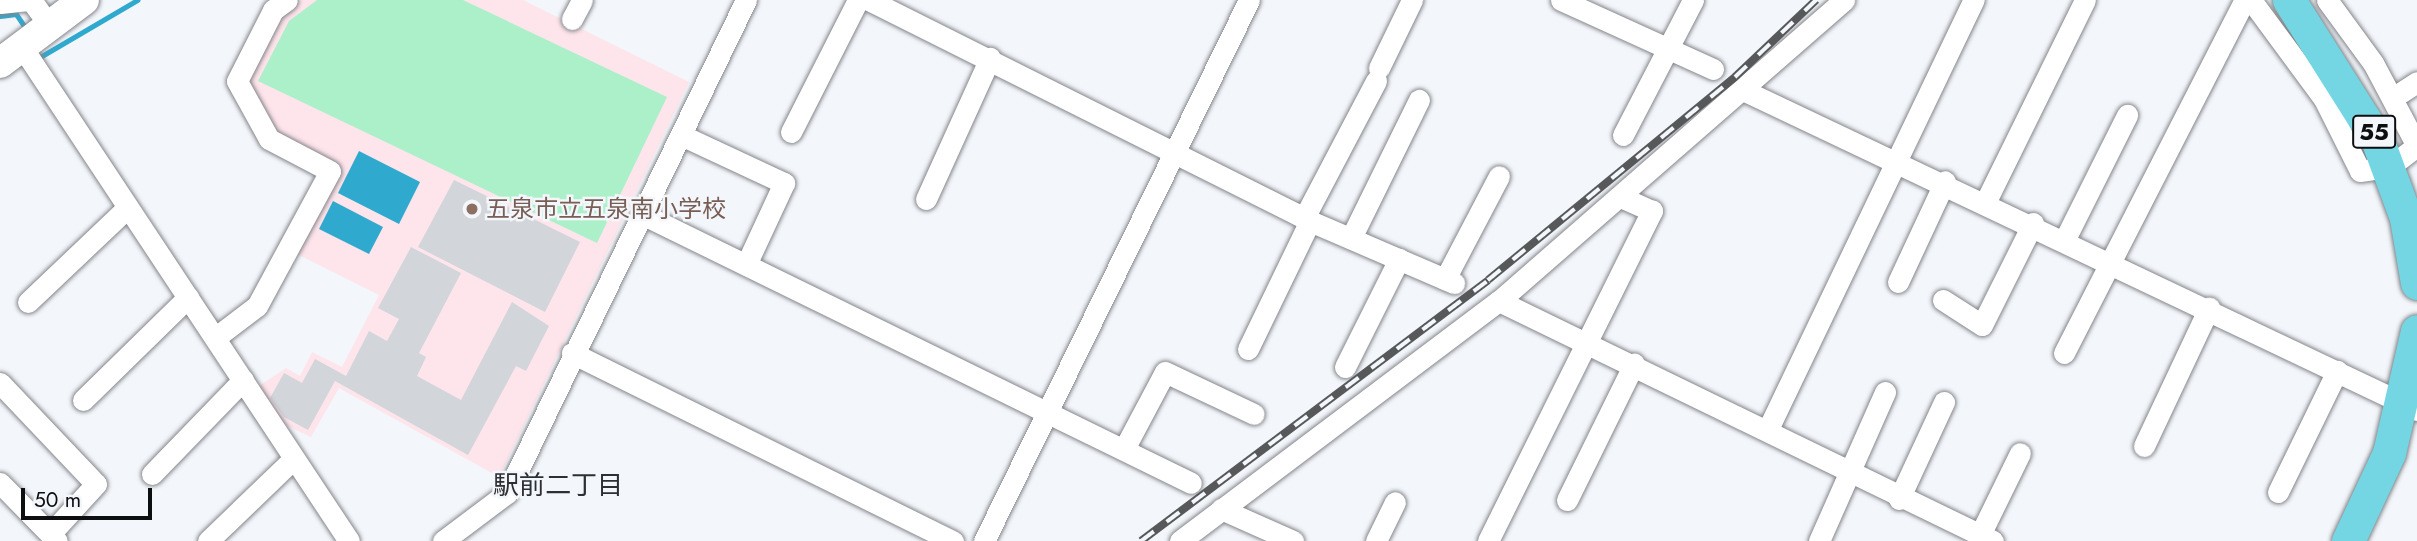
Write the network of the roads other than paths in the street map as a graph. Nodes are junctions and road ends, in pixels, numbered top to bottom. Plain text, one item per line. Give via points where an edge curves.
1 (31, 0) edge
2 (84, 0) edge
3 (287, 0) edge
4 (582, 0) edge
5 (746, 0) edge
6 (858, 0) edge
7 (870, 0) edge
8 (1250, 0) edge
9 (1412, 0) edge
10 (1561, 0) edge
11 (1693, 0) edge
12 (1844, 0) edge
13 (1974, 0) edge
14 (2085, 0) edge
15 (2245, 0) edge
16 (2251, 0) edge
17 (2289, 0) edge
18 (2327, 0) edge
19 (0, 3) edge
20 (572, 19) dead end
21 (50, 26) junction
22 (1668, 52) junction
23 (11, 55) edge
24 (990, 58) junction
25 (1713, 69) dead end
26 (2417, 82) edge
27 (1745, 91) junction
28 (2394, 97) junction
29 (1419, 100) dead end
30 (2127, 115) dead end
31 (791, 132) dead end
32 (681, 135) junction
33 (1622, 135) dead end
34 (1175, 151) junction
35 (1900, 160) junction
36 (2389, 167) junction
37 (1499, 176) dead end
38 (1945, 181) junction
39 (1621, 197) junction
40 (926, 199) dead end
41 (1986, 201) junction
42 (127, 208) junction
43 (642, 214) junction
44 (1307, 219) junction
45 (2033, 223) junction
46 (1351, 238) junction
47 (2065, 239) junction
48 (1399, 259) junction
49 (2113, 261) junction
50 (746, 265) junction
51 (1898, 282) dead end
52 (2417, 283) edge
53 (188, 297) junction
54 (1944, 300) dead end
55 (1499, 301) junction
56 (28, 302) dead end
57 (2209, 308) junction
58 (2417, 331) edge
59 (216, 337) junction
60 (1584, 340) junction
61 (1248, 349) dead end
62 (572, 353) junction
63 (2064, 353) dead end
64 (1634, 364) junction
65 (1345, 367) dead end
66 (2337, 371) junction
67 (243, 380) junction
68 (0, 383) edge
69 (1885, 393) dead end
70 (83, 400) dead end
71 (1944, 402) dead end
72 (2410, 407) edge
73 (1050, 411) junction
74 (1254, 414) dead end
75 (1768, 429) junction
76 (2144, 446) dead end
77 (1125, 449) junction
78 (2020, 453) dead end
79 (291, 461) junction
80 (152, 474) dead end
81 (1849, 474) junction
82 (1191, 482) dead end
83 (0, 483) edge
84 (2278, 492) dead end
85 (1899, 499) junction
86 (1567, 500) dead end
87 (1395, 502) dead end
88 (1221, 509) junction
89 (53, 537) edge
90 (1986, 538) edge
91 (208, 541) edge
92 (349, 541) edge
93 (443, 541) edge
94 (953, 541) edge
95 (984, 541) edge
96 (1180, 541) edge
97 (1293, 541) edge
98 (1376, 541) edge
99 (1488, 541) edge
100 (1819, 541) edge
101 (2348, 541) edge

1 - 19 street
1 - 21 street
2 - 21 main road
3 - 59 street via 273,10 237,81 268,139 330,172 257,306
4 - 20 street
5 - 32 street
6 - 31 street
7 - 24 street
8 - 34 street
9 - 44 street
10 - 22 street
11 - 22 street
12 - 27 street
13 - 35 street
14 - 41 street
15 - 49 street
16 - 36 street via 2323,99 2360,170
17 - 36 main road, 55 via 2356,98
18 - 28 street
21 - 23 main road
22 - 25 street
22 - 33 street
23 - 42 street
24 - 34 street
24 - 40 street
26 - 28 street
27 - 35 street
27 - 39 street
28 - 36 street via 2417,146
29 - 46 street
30 - 47 street
32 - 43 street
32 - 50 street via 784,183
34 - 44 street
34 - 73 street
35 - 38 street
35 - 75 street
36 - 52 main road, 55 via 2406,218
37 - 48 street via 1450,281
38 - 41 street
38 - 51 street
39 - 55 street
39 - 60 street via 1652,211
41 - 45 street
42 - 53 street
42 - 56 street
43 - 50 street
43 - 62 street
44 - 46 street
44 - 61 street
45 - 47 street
45 - 54 street via 1982,325
46 - 48 street
47 - 49 street
48 - 65 street
49 - 57 street
49 - 63 street
50 - 73 street
53 - 59 street
53 - 70 street
55 - 60 street
55 - 88 street
57 - 66 street
57 - 76 street
58 - 72 main road
59 - 67 street
60 - 64 street
60 - 99 street
62 - 93 street via 507,493
62 - 94 street
64 - 75 street
64 - 86 street
66 - 72 street
66 - 84 street
67 - 79 street
67 - 80 street
68 - 89 street via 96,484
69 - 81 street
71 - 85 street
72 - 101 main road
73 - 77 street
73 - 95 street
74 - 77 street via 1165,372
75 - 81 street
77 - 82 street
78 - 90 street
79 - 91 street
79 - 92 street
81 - 85 street
81 - 100 street
83 - 89 street
85 - 90 street
87 - 98 street
88 - 96 street
88 - 97 street

